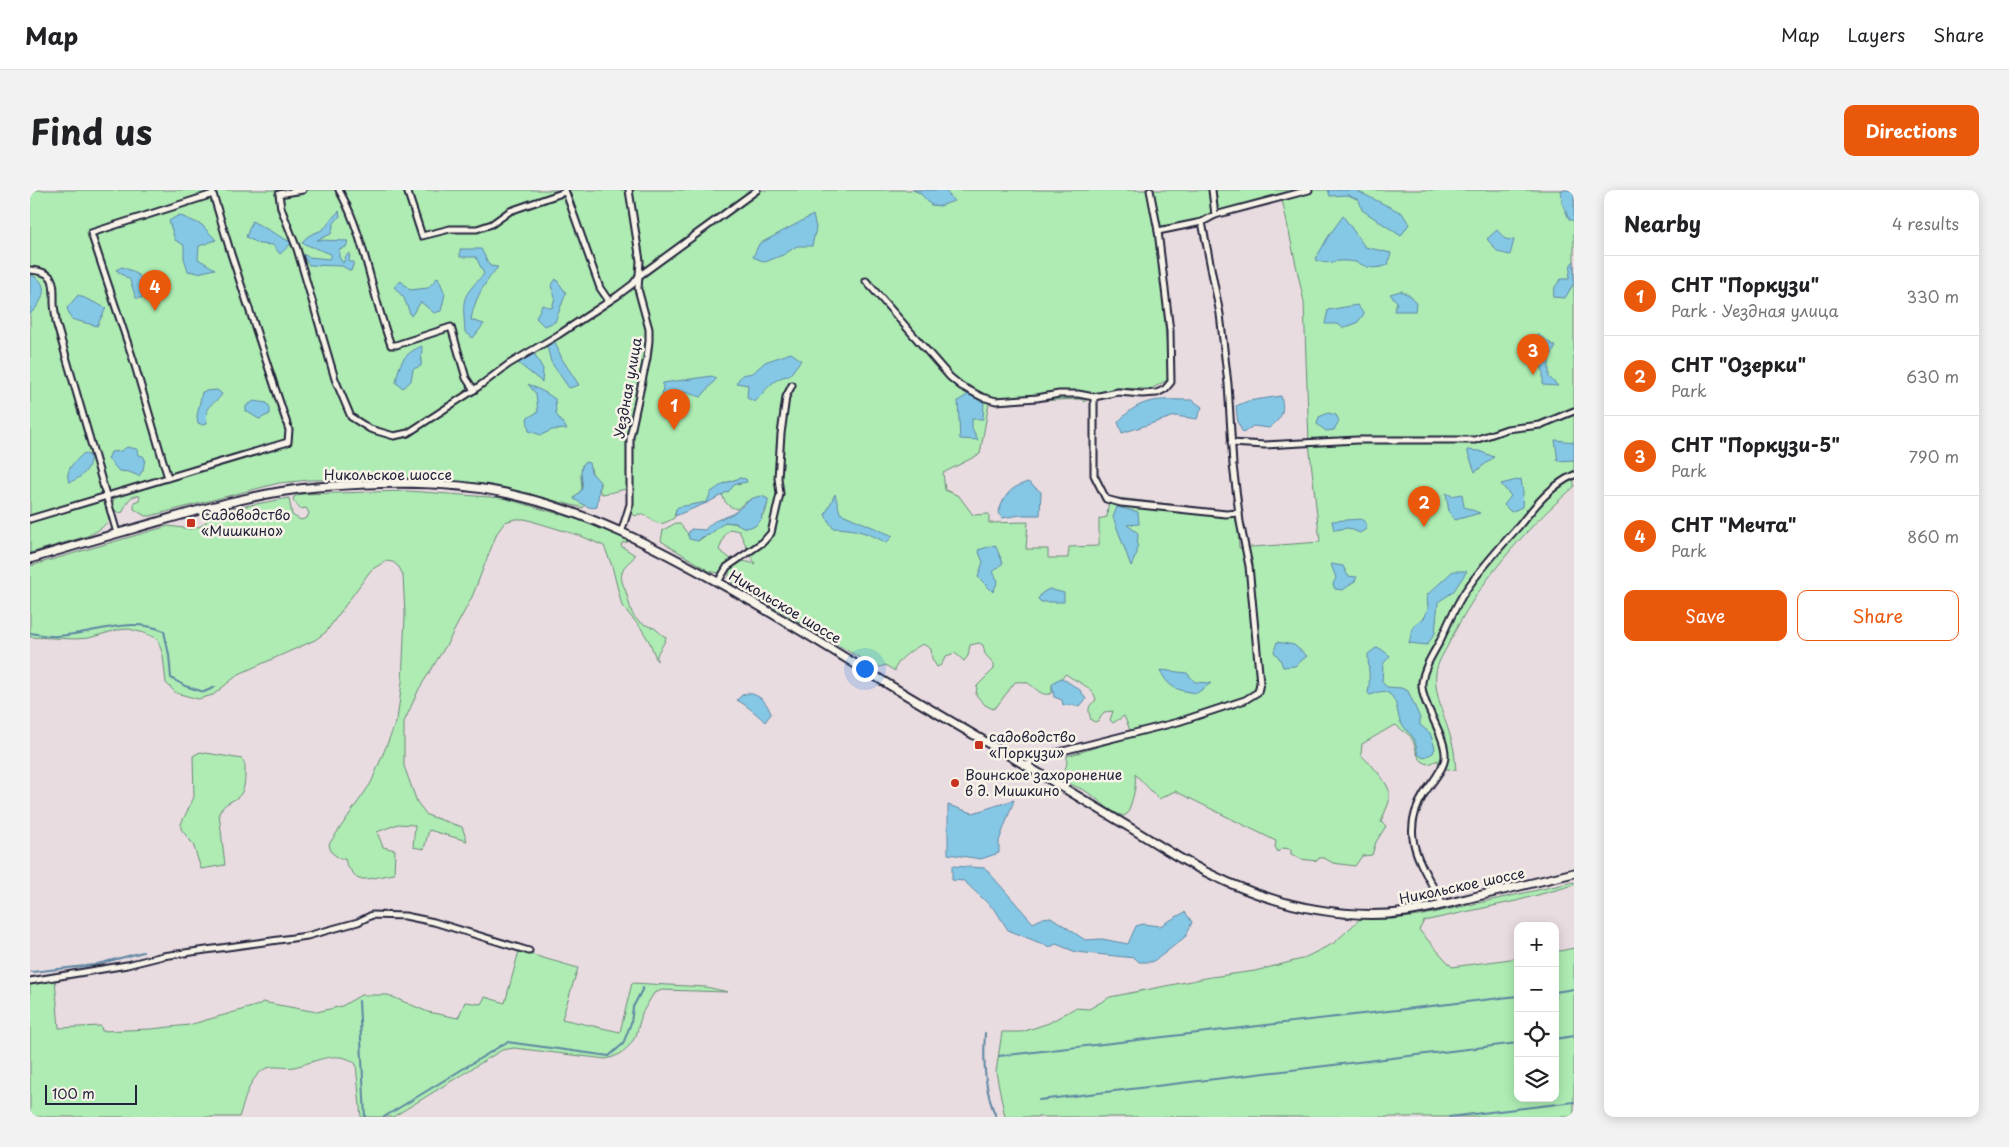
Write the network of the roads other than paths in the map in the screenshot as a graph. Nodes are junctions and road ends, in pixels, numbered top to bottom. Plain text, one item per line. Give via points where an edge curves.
1 (303, 190) edge
2 (339, 190) edge
3 (407, 190) edge
4 (629, 190) edge
5 (756, 190) edge
6 (1150, 190) edge
7 (1212, 190) edge
8 (1309, 190) edge
9 (565, 191) edge
10 (1215, 215) junction
11 (1202, 222) junction
12 (1158, 231) junction
13 (30, 270) edge
14 (639, 276) junction
15 (866, 281) dead end
16 (609, 301) junction
17 (792, 385) dead end
18 (474, 390) junction
19 (1094, 397) junction
20 (1574, 411) edge
21 (1231, 443) junction
22 (1574, 475) edge
23 (168, 478) junction
24 (108, 498) junction
25 (1238, 513) junction
26 (30, 520) edge
27 (622, 530) junction
28 (117, 533) junction
29 (30, 559) edge
30 (718, 582) junction
31 (1028, 766) junction
32 (1574, 873) edge
33 (1443, 905) junction
34 (529, 950) dead end
35 (30, 981) edge

1 - 18 street via 279,194 281,208 297,249 335,379 351,417 370,429 394,436 408,433
2 - 18 street via 365,255 391,345 451,327 466,378
3 - 9 street via 422,236 450,229 477,229 492,224 510,211
4 - 14 street, Уездная улица via 638,242
5 - 14 street
6 - 12 street
7 - 10 street
8 - 10 street
9 - 16 street via 600,288
10 - 11 street
11 - 12 street
11 - 21 street via 1220,314
12 - 19 street via 1170,331 1172,382 1156,393 1118,392
13 - 24 street via 44,271 51,276 55,288 56,322
14 - 16 street
14 - 27 street, Уездная улица via 638,289 649,329 648,358 630,436 630,504
15 - 19 street via 950,377 975,393 996,401 1069,394
16 - 18 street
17 - 30 street via 786,398 780,434 780,494 771,533 727,567
19 - 25 street via 1094,475 1106,499
20 - 21 street via 1540,425 1507,429 1475,440
21 - 25 street
22 - 33 street via 1565,479 1531,511 1466,591 1450,617 1423,676 1422,689 1445,758 1442,769 1418,804 1411,828 1414,847
23 - 23 street via 91,233 213,194 289,430 288,442
23 - 24 street
24 - 26 street
24 - 28 street
25 - 31 street via 1249,566 1260,683 1258,692 1245,700 1178,722 1039,757
27 - 28 main road, Никольское шоссе via 556,506 502,492 390,484 318,487 268,494
27 - 30 main road, Никольское шоссе
28 - 29 main road, Никольское шоссе
30 - 31 main road, Никольское шоссе
31 - 33 main road, Никольское шоссе via 1201,871 1268,899 1353,913 1388,914
32 - 33 main road, Никольское шоссе
34 - 35 street via 434,922 405,916 372,915 307,936 163,956

